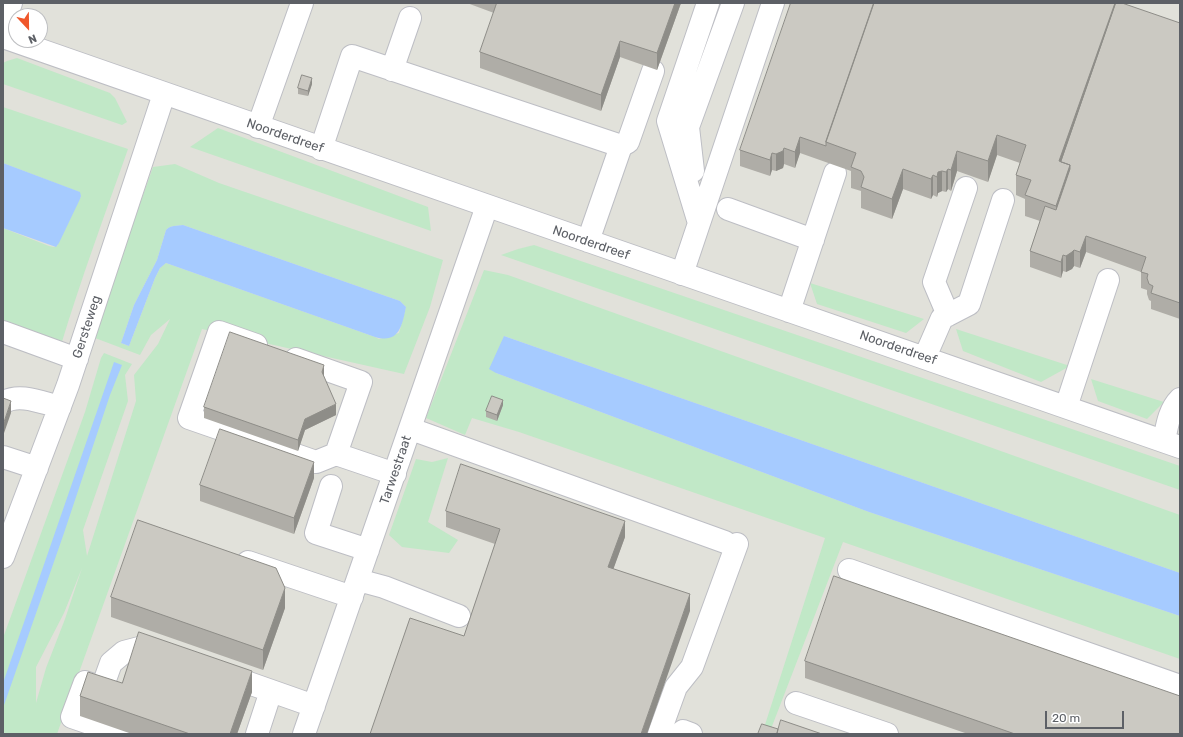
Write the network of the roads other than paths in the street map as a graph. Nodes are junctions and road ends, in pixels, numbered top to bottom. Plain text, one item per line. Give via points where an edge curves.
1 (11, 3) edge
2 (302, 3) edge
3 (708, 3) edge
4 (733, 3) edge
5 (773, 3) edge
6 (410, 18) dead end
7 (3, 27) edge
8 (3, 37) edge
9 (392, 70) junction
10 (653, 71) edge
11 (164, 94) junction
12 (258, 127) junction
13 (621, 146) junction
14 (321, 149) junction
15 (835, 173) dead end
16 (966, 188) dead end
17 (1003, 200) dead end
18 (487, 206) junction
19 (728, 209) dead end
20 (699, 224) junction
21 (813, 240) junction
22 (588, 241) junction
23 (682, 274) junction
24 (1108, 280) dead end
25 (789, 311) junction
26 (948, 315) junction
27 (3, 332) edge
28 (925, 357) junction
29 (77, 359) junction
30 (1178, 397) edge
31 (3, 403) edge
32 (1066, 407) junction
33 (60, 408) junction
34 (410, 429) junction
35 (1172, 444) edge
36 (336, 454) junction
37 (3, 457) edge
38 (37, 468) junction
39 (395, 474) junction
40 (331, 486) dead end
41 (368, 550) junction
42 (232, 556) edge
43 (3, 557) edge
44 (849, 570) dead end
45 (355, 589) junction
46 (459, 616) dead end
47 (180, 659) edge
48 (208, 669) edge
49 (1180, 686) edge
50 (271, 691) junction
51 (796, 703) dead end
52 (314, 706) junction
53 (121, 734) edge
54 (257, 734) edge
55 (304, 734) edge
56 (659, 734) edge
57 (682, 734) edge
58 (691, 734) edge
59 (887, 734) edge

1 - 7 street
2 - 12 street
3 - 20 street via 668,121
4 - 20 street via 688,127
5 - 20 street
6 - 9 street
8 - 11 street, Noorderdreef
9 - 13 street
9 - 14 street via 352,56
10 - 13 street via 628,142
11 - 12 street, Noorderdreef
11 - 29 street, Gersteweg
12 - 14 street, Noorderdreef
13 - 22 street
14 - 18 street, Noorderdreef
15 - 21 street
16 - 26 street via 934,282
17 - 26 street via 969,304
18 - 22 street, Noorderdreef
18 - 34 street, Tarwestraat
19 - 21 street
20 - 23 street
21 - 25 street
22 - 23 street, Noorderdreef
23 - 25 street, Noorderdreef
24 - 32 street
25 - 28 street, Noorderdreef
26 - 28 street via 942,318
27 - 29 street
28 - 32 street, Noorderdreef
29 - 33 street, Gersteweg
30 - 35 street via 1168,421
31 - 33 street via 13,398 33,400
32 - 35 street, Noorderdreef
33 - 38 street, Gersteweg
34 - 39 street, Tarwestraat
34 - 56 street via 731,543 692,667 676,687
36 - 36 street via 316,462 189,418 220,332 361,382
36 - 39 street
37 - 38 street
38 - 43 street, Gersteweg
39 - 41 street, Tarwestraat
40 - 41 street via 316,533
41 - 45 street, Tarwestraat
42 - 45 street
44 - 49 street
45 - 46 street via 384,588
45 - 52 street, Tarwestraat
47 - 53 street via 143,647 124,652 111,663 102,688 85,682 72,717
48 - 50 street
50 - 52 street
50 - 54 street
51 - 59 street
52 - 55 street, Tarwestraat
57 - 58 street via 683,731

